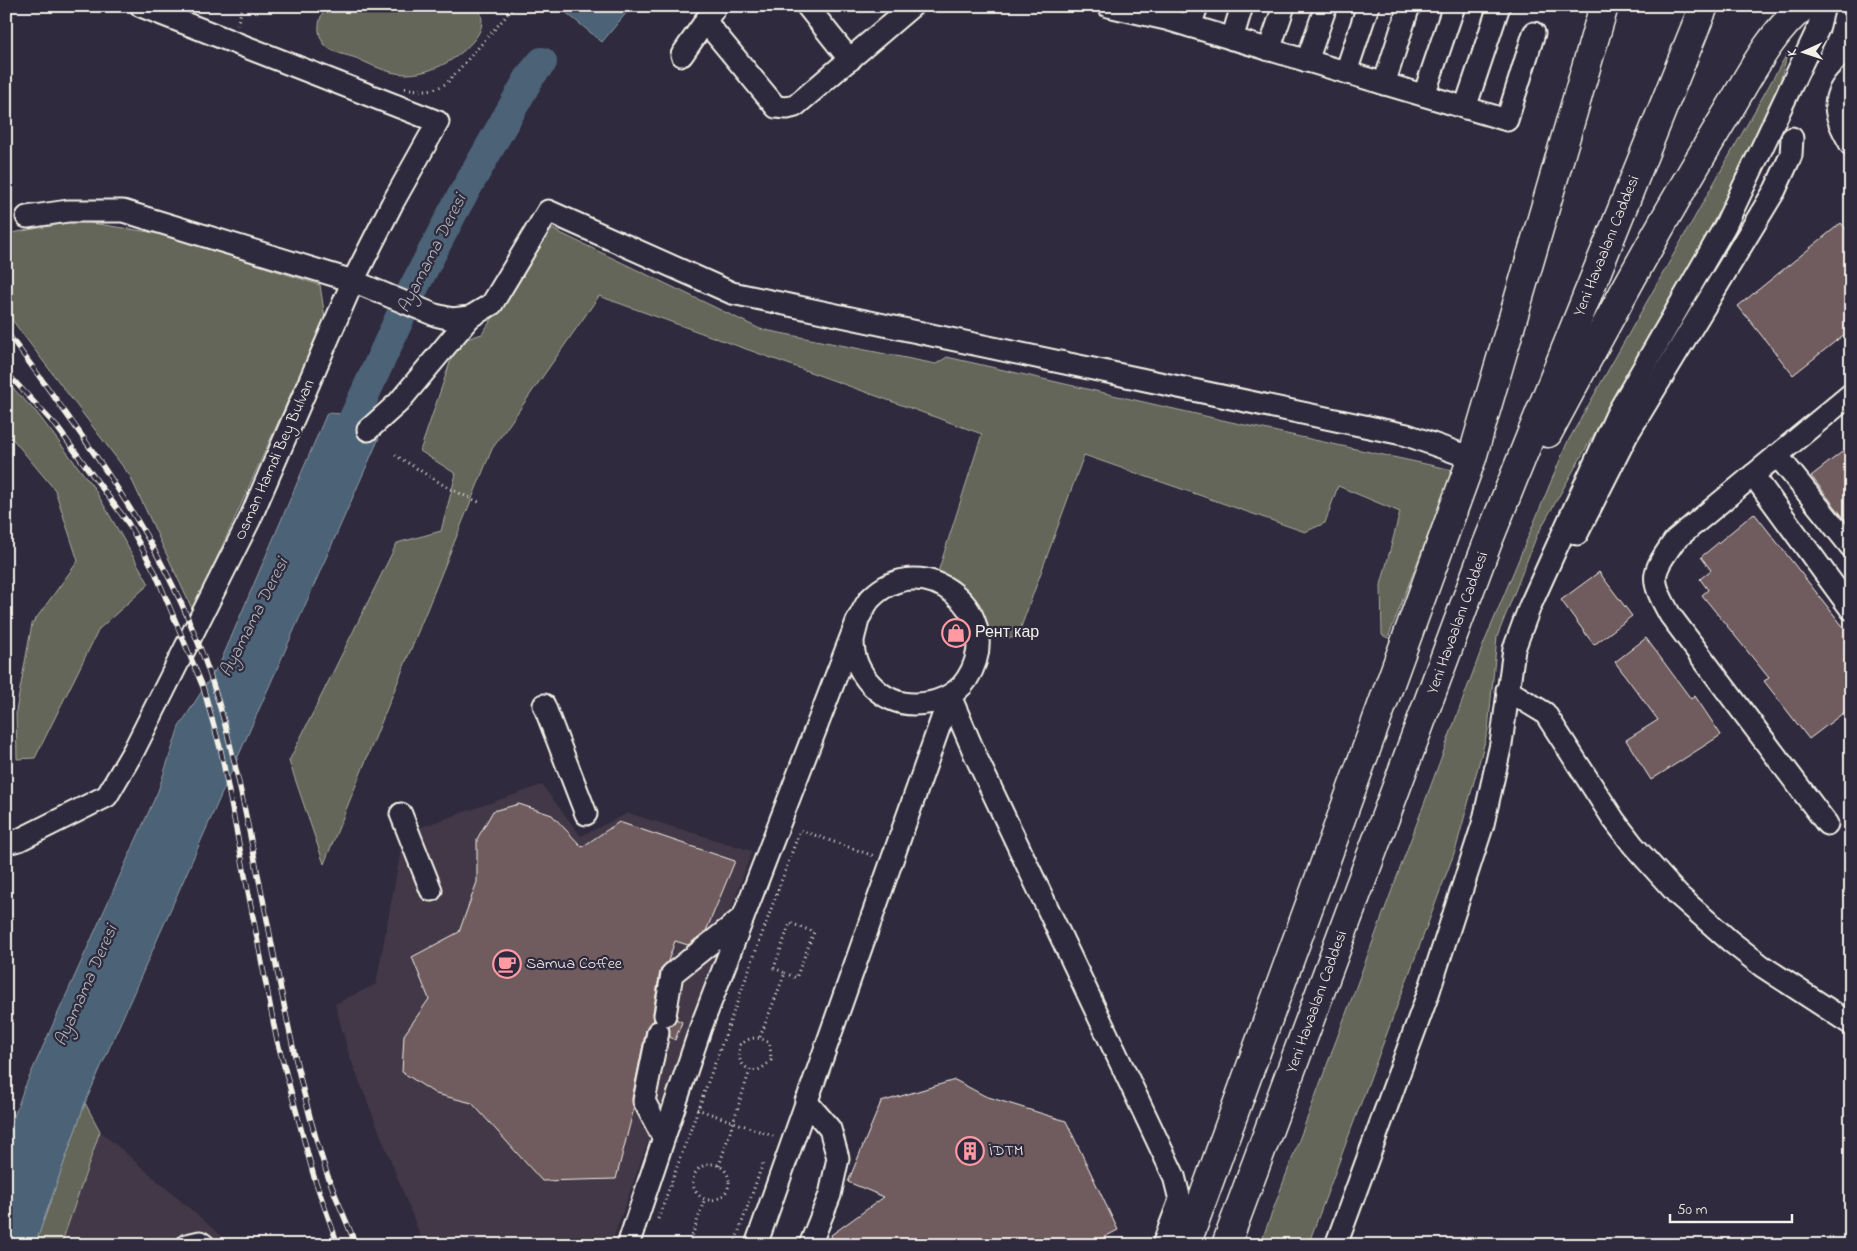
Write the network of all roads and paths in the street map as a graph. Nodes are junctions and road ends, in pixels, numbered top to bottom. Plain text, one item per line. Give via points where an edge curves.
1 (141, 6) edge
2 (243, 6) edge
3 (515, 6) edge
4 (807, 6) edge
5 (1108, 6) edge
6 (1196, 6) edge
7 (1242, 6) edge
8 (1284, 6) edge
9 (1326, 6) edge
10 (1368, 6) edge
11 (1410, 6) edge
12 (1454, 6) edge
13 (1499, 6) edge
14 (1594, 6) edge
15 (1604, 6) edge
16 (1704, 6) edge
17 (1804, 6) edge
18 (1824, 6) edge
19 (907, 8) edge
20 (1168, 13) edge
21 (710, 14) edge
22 (237, 25) dead end
23 (1190, 26) junction
24 (1534, 33) dead end
25 (1232, 39) junction
26 (1269, 50) junction
27 (1589, 52) junction
28 (682, 55) dead end
29 (850, 60) junction
30 (1307, 61) junction
31 (1346, 72) junction
32 (1851, 77) edge
33 (447, 83) dead end
34 (1384, 84) junction
35 (1424, 95) junction
36 (1465, 108) junction
37 (1792, 138) dead end
38 (1851, 145) edge
39 (27, 217) dead end
40 (361, 284) junction
41 (470, 317) junction
42 (1851, 394) edge
43 (368, 430) dead end
44 (395, 455) dead end
45 (1777, 455) junction
46 (1472, 458) junction
47 (1753, 475) junction
48 (479, 502) dead end
49 (1487, 544) junction
50 (1851, 547) edge
51 (1851, 609) edge
52 (858, 619) junction
53 (1514, 649) junction
54 (1507, 690) junction
55 (950, 696) junction
56 (544, 705) dead end
57 (401, 814) dead end
58 (586, 814) dead end
59 (1828, 824) dead end
60 (6, 843) edge
61 (871, 865) dead end
62 (431, 890) dead end
63 (742, 916) junction
64 (785, 973) junction
65 (1851, 1024) edge
66 (760, 1037) junction
67 (750, 1070) junction
68 (676, 1101) junction
69 (806, 1101) junction
70 (698, 1109) junction
71 (734, 1122) junction
72 (776, 1126) dead end
73 (664, 1137) junction
74 (782, 1140) junction
75 (770, 1145) dead end
76 (767, 1154) dead end
77 (719, 1166) junction
78 (705, 1198) junction
79 (656, 1227) dead end
80 (187, 1245) edge
81 (204, 1245) edge
82 (628, 1245) edge
83 (689, 1245) edge
84 (734, 1245) edge
85 (756, 1245) edge
86 (810, 1245) edge
87 (1163, 1245) edge
88 (1186, 1245) edge
89 (1226, 1245) edge
90 (1336, 1245) edge

1 - 40 street, Osman Hamdi Bey Bulvarı via 438,122 392,204
2 - 22 path
3 - 33 path
4 - 29 street
5 - 20 street
6 - 23 street
7 - 25 street
8 - 26 street
9 - 30 street
10 - 31 street
11 - 34 street
12 - 35 street
13 - 36 street
14 - 27 main road
15 - 27 main road
16 - 49 main road, Yeni Havaalanı Caddesi
17 - 49 main road via 1766,48 1688,178 1636,267
18 - 53 street via 1818,29 1725,226 1617,414 1530,606
19 - 29 street
20 - 23 street
21 - 28 street
21 - 29 street via 776,107 795,106
23 - 25 street
24 - 36 street via 1507,120
25 - 26 street
26 - 30 street
27 - 46 main road
30 - 31 street
31 - 34 street
32 - 38 street via 1840,86 1836,103 1837,121
34 - 35 street
35 - 36 street
37 - 53 street via 1791,155 1775,190 1627,435 1524,647
39 - 40 street via 68,211 123,211
40 - 41 street via 435,316 452,319
40 - 60 street, Osman Hamdi Bey Bulvarı via 250,519 134,750 107,796 19,840
41 - 43 street via 400,402
41 - 46 street via 492,304 548,211 732,293 1407,435
42 - 45 street
44 - 48 path via 450,489
45 - 47 street
45 - 50 street
46 - 88 main road
47 - 51 street
47 - 59 street via 1675,540 1657,567 1656,590 1670,615
49 - 89 main road, Yeni Havaalanı Caddesi
52 - 55 street via 853,641 857,663 868,683 885,697 907,705 929,704
52 - 55 street via 870,600 887,586 908,580 930,580 950,589 966,604 976,624 979,646 974,668
52 - 63 street
53 - 54 street
54 - 65 street via 1545,713 1614,820 1678,895 1762,966
54 - 90 street via 1494,780 1470,866 1428,994
55 - 69 street
55 - 87 street via 1174,1176 1180,1200
56 - 58 street
57 - 62 street
61 - 70 path via 874,855 800,830
63 - 68 street
63 - 73 street via 672,974 644,1101
64 - 64 path via 774,968 790,923 814,932 796,978
64 - 66 path
66 - 67 path via 748,1038 740,1045 740,1061
66 - 67 path via 770,1043 771,1060 764,1067
67 - 71 path
68 - 70 path
68 - 73 street
69 - 74 street
69 - 86 street via 830,1129 838,1158 830,1195
70 - 71 path
70 - 79 path
71 - 74 path
71 - 77 path
72 - 74 path
73 - 82 street
74 - 75 path
74 - 85 street
76 - 84 path
77 - 78 path via 728,1174 725,1195 719,1199
77 - 78 path via 701,1166 695,1172 693,1183 696,1191
78 - 83 path
80 - 81 street via 200,1242

